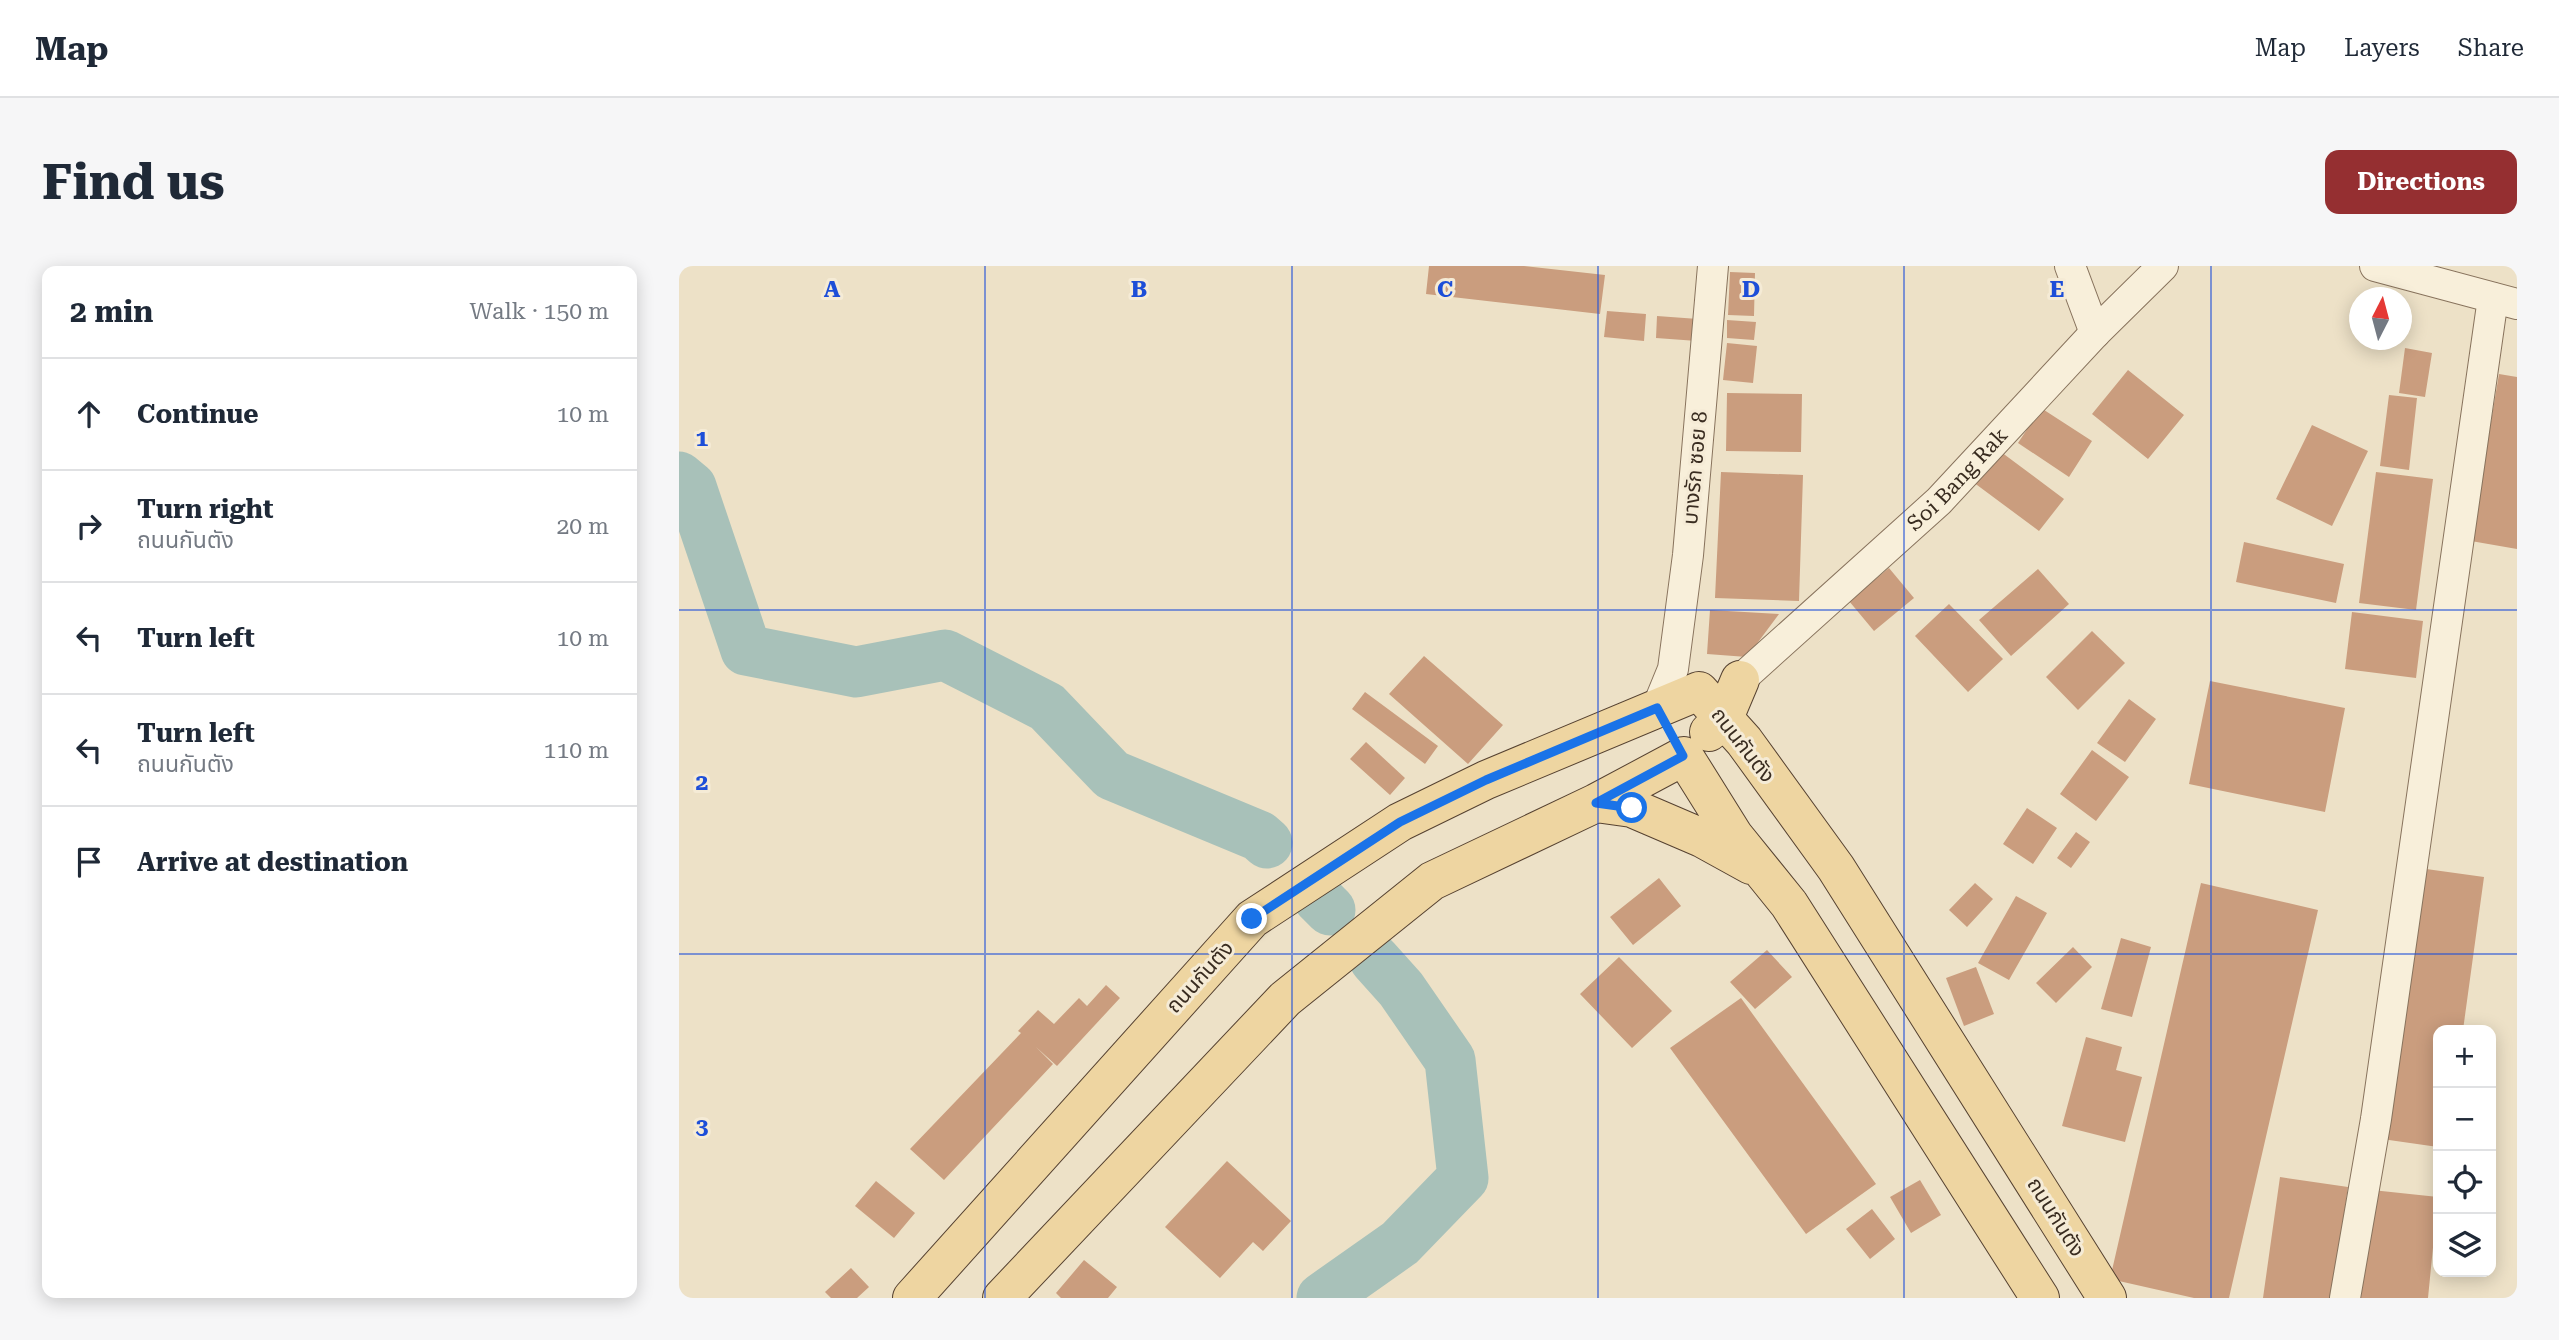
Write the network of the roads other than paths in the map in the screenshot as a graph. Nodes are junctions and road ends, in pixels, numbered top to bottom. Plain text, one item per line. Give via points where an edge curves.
1 (1713, 266) edge
2 (2070, 266) edge
3 (2162, 266) edge
4 (2375, 266) edge
5 (2437, 274) edge
6 (2505, 301) edge
7 (2095, 333) junction
8 (1740, 680) joint
9 (1699, 693) junction
10 (1657, 708) junction
11 (1683, 756) junction
12 (1596, 803) junction
13 (1836, 868) junction
14 (1762, 870) junction
15 (1789, 904) junction
16 (912, 1298) edge
17 (1002, 1298) edge
18 (2040, 1298) edge
19 (2107, 1298) edge
20 (2345, 1298) edge

1 - 9 street, บางรัก ซอย 8 via 1688,555
2 - 7 street
3 - 7 street, Soi Bang Rak
4 - 5 street
5 - 6 street
6 - 20 street
7 - 8 street, Soi Bang Rak via 1939,501
8 - 9 main road
9 - 10 main road, ถนนกันตัง
9 - 11 main road
9 - 13 main road, ถนนกันตัง via 1744,740
10 - 11 main road
10 - 16 main road, ถนนกันตัง via 1486,780 1400,822 1252,919
11 - 12 main road
11 - 14 main road via 1734,836
12 - 14 main road via 1644,812
12 - 17 main road via 1432,881 1285,999
13 - 15 main road
13 - 19 main road, ถนนกันตัง
14 - 15 main road
15 - 18 main road

